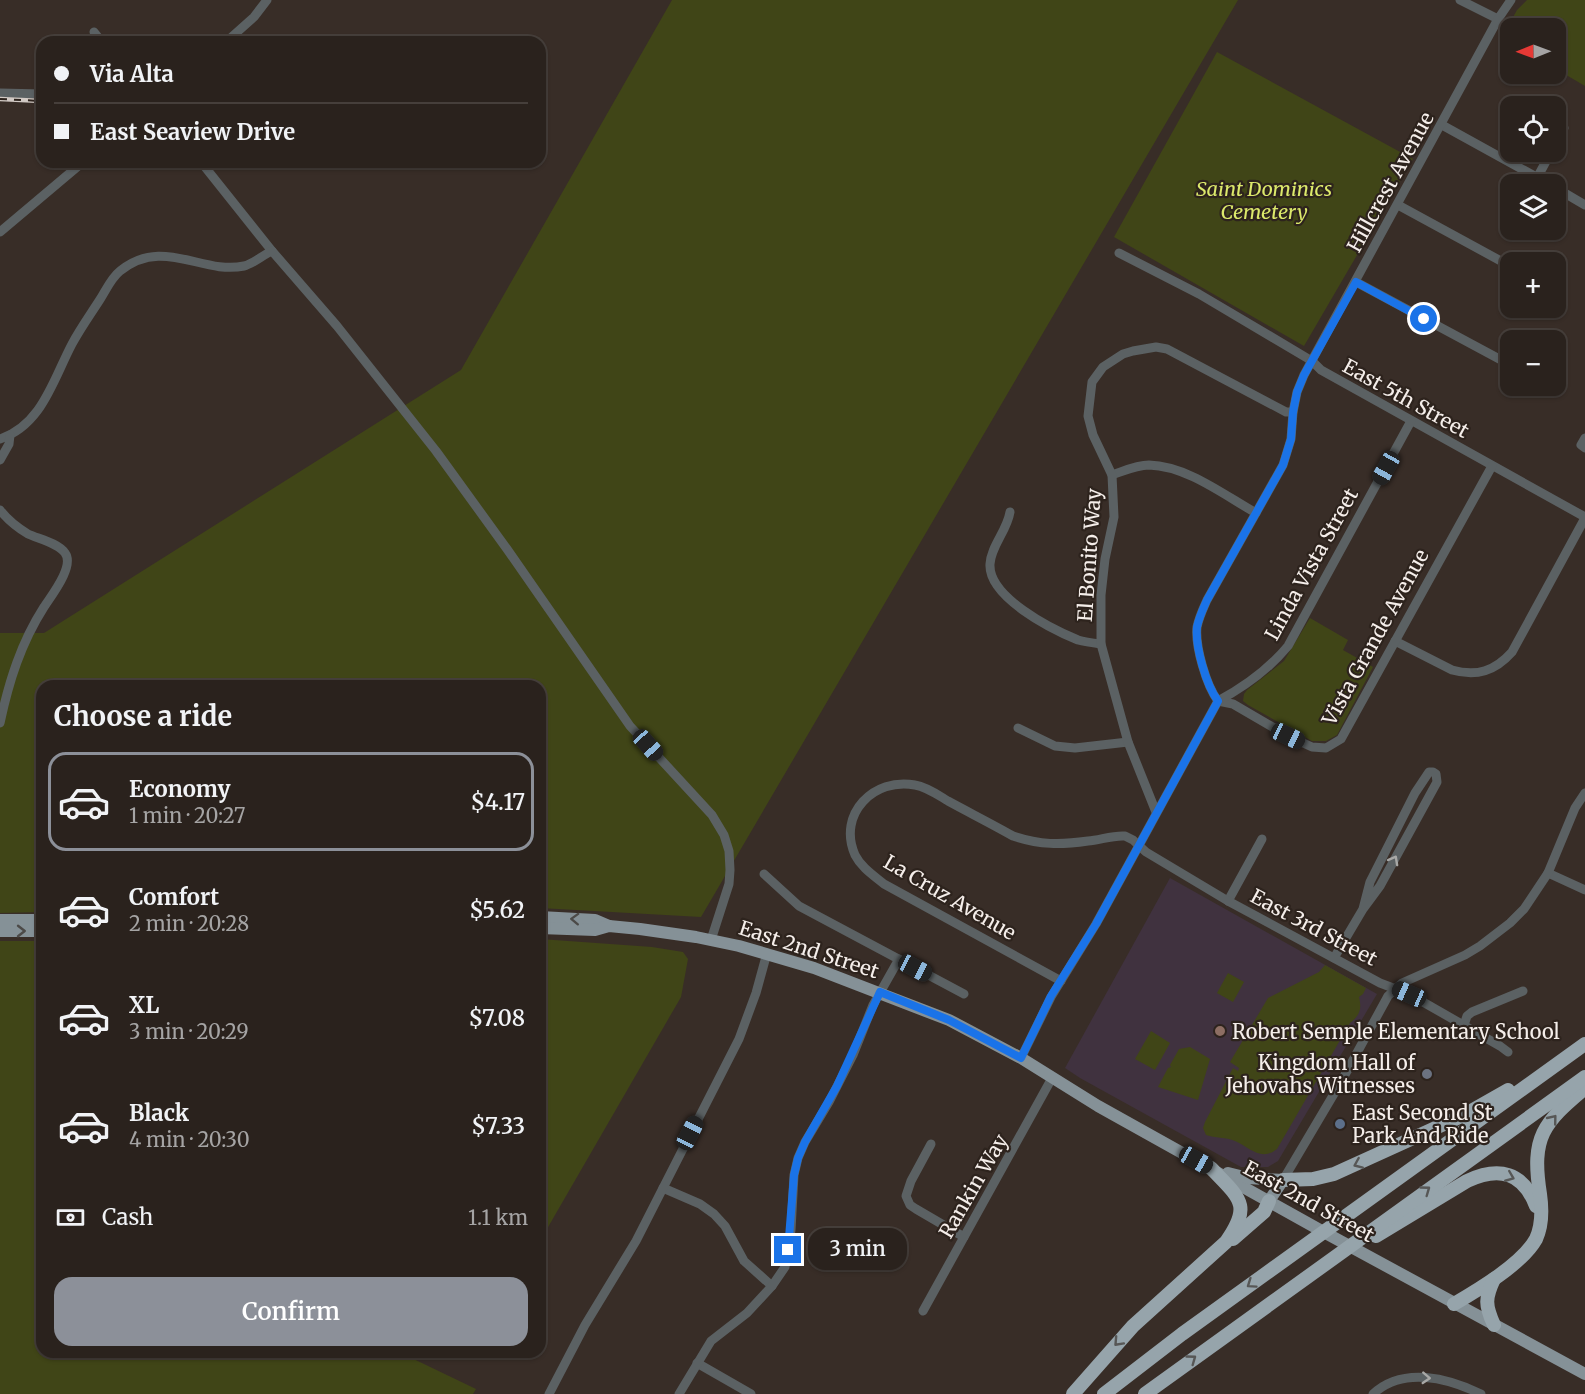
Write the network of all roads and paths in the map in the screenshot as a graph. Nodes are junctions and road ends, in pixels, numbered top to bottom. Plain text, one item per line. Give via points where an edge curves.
1 (267, 0) edge
2 (1460, 0) edge
3 (1511, 0) edge
4 (1498, 19) junction
5 (94, 32) dead end
6 (97, 36) edge
7 (233, 36) edge
8 (0, 93) edge
9 (36, 94) edge
10 (1442, 125) junction
11 (76, 168) edge
12 (206, 168) edge
13 (1530, 174) edge
14 (1566, 194) edge
15 (1398, 205) junction
16 (1585, 205) edge
17 (0, 232) edge
18 (272, 251) junction
19 (1119, 253) dead end
20 (1500, 261) edge
21 (1356, 282) junction
22 (1500, 359) edge
23 (1312, 361) junction
24 (1293, 412) junction
25 (1411, 421) junction
26 (10, 435) junction
27 (1585, 438) edge
28 (0, 439) edge
29 (1585, 448) edge
30 (0, 460) edge
31 (1492, 466) junction
32 (1112, 475) junction
33 (0, 510) edge
34 (1010, 512) dead end
35 (1256, 513) junction
36 (1585, 518) edge
37 (1395, 641) junction
38 (1101, 644) junction
39 (1218, 701) junction
40 (0, 723) edge
41 (1017, 728) dead end
42 (1128, 742) junction
43 (1585, 793) edge
44 (1156, 812) junction
45 (1262, 839) dead end
46 (1139, 845) junction
47 (1548, 873) junction
48 (764, 874) dead end
49 (1585, 890) edge
50 (1228, 902) junction
51 (1363, 909) junction
52 (546, 917) edge
53 (0, 920) edge
54 (36, 920) edge
55 (609, 926) junction
56 (546, 928) edge
57 (0, 931) edge
58 (36, 931) edge
59 (711, 940) junction
60 (767, 953) junction
61 (1334, 958) junction
62 (898, 959) junction
63 (1060, 981) junction
64 (1396, 988) junction
65 (1523, 991) dead end
66 (880, 992) junction
67 (964, 994) dead end
68 (1464, 1025) junction
69 (1585, 1044) edge
70 (1508, 1052) dead end
71 (1021, 1058) junction
72 (1560, 1062) junction
73 (1585, 1077) edge
74 (1052, 1078) junction
75 (1585, 1088) edge
76 (931, 1144) dead end
77 (1211, 1168) junction
78 (1282, 1180) junction
79 (663, 1188) junction
80 (1269, 1201) junction
81 (1540, 1215) junction
82 (964, 1237) junction
83 (1364, 1240) junction
84 (1226, 1242) junction
85 (1496, 1276) junction
86 (772, 1286) junction
87 (1454, 1304) junction
88 (923, 1311) dead end
89 (1494, 1325) junction
90 (697, 1363) junction
91 (1585, 1374) edge
92 (549, 1394) edge
93 (679, 1394) edge
94 (751, 1394) edge
95 (1073, 1394) edge
96 (1104, 1394) edge
97 (1145, 1394) edge
98 (1373, 1394) edge
99 (1481, 1394) edge

1 - 7 street
2 - 4 street
3 - 4 street, Hillcrest Avenue
4 - 10 street, Hillcrest Avenue
5 - 6 street
8 - 9 street
10 - 13 street
10 - 15 street, Hillcrest Avenue
11 - 17 street
12 - 18 street
14 - 16 street
15 - 20 street
15 - 21 street, Hillcrest Avenue
18 - 26 street via 244,266 153,257 143,258 119,272 74,342 37,414
18 - 59 street via 436,451 630,726 712,815 724,835 730,870
19 - 23 street, East 5th Street
21 - 22 street
21 - 23 street, Hillcrest Avenue
23 - 24 street, Hillcrest Avenue via 1297,392
23 - 25 street, East 5th Street
24 - 32 street, El Bonito Way via 1286,412 1167,349 1156,347 1123,354 1103,367 1092,382 1088,405 1093,435
24 - 35 street, Hillcrest Avenue via 1287,456
25 - 31 street, East 5th Street
25 - 39 street, Linda Vista Street via 1288,646 1274,663
26 - 28 street
26 - 30 street
27 - 29 street via 1581,445
31 - 36 street, East 5th Street
31 - 37 street, Vista Grande Avenue
32 - 35 street via 1140,466 1171,469
32 - 38 street, El Bonito Way via 1114,517 1101,595
33 - 40 street via 25,532 58,548 67,559 63,579 23,644
34 - 38 street via 991,557 996,586 1004,597 1029,614 1080,640
35 - 39 street, Hillcrest Avenue via 1207,600 1197,629 1198,649
36 - 37 street via 1512,652 1498,665 1485,672 1452,670
37 - 39 street, Vista Grande Avenue via 1341,739 1326,748 1312,747 1233,704
38 - 42 street, El Bonito Way
39 - 44 street
41 - 42 street via 1055,746 1076,748
42 - 44 street, El Bonito Way
43 - 47 street
44 - 46 street
45 - 50 street
46 - 50 street, East 3rd Street
46 - 63 street
46 - 63 street, La Cruz Avenue via 1120,836 1057,844 1028,841 925,788 905,784 876,790 855,812 849,827 856,857 884,884
47 - 49 street
47 - 64 street via 1524,909 1497,934 1465,955
48 - 62 street via 799,906
50 - 61 street, East 3rd Street
51 -> 51 street via 1380,886 1437,782 1433,772 1424,777 1370,882
51 - 61 street
55 -> 52 main road, East 2nd Street via 595,920
53 - 54 main road
55 - 56 main road, East 2nd Street via 595,930
55 - 59 main road, East 2nd Street
57 -> 58 main road
59 - 60 main road, East 2nd Street
60 - 66 main road, East 2nd Street
60 - 79 street via 739,1038
61 - 64 street, East 3rd Street
62 - 66 street
62 - 67 street
63 - 71 street
64 - 68 street, East 3rd Street
64 - 78 street
65 - 68 street via 1472,1012
66 - 71 main road, East 2nd Street via 949,1020
66 - 86 street via 798,1158 785,1267
68 - 70 street, East 3rd Street
69 - 72 highway
71 - 74 main road, East 2nd Street
72 -> 78 highway via 1464,1115 1334,1174
72 -> 96 highway
83 -> 73 highway
74 - 77 main road, East 2nd Street
74 - 82 street, Rankin Way
81 -> 75 highway via 1536,1158 1539,1141 1561,1109
76 - 82 street via 906,1196 910,1205
77 - 78 main road via 1248,1178
77 - 80 main road, East 2nd Street
77 - 84 highway via 1242,1207 1237,1226
78 - 80 main road
79 - 86 street via 714,1214 744,1261
79 - 92 street
80 - 84 highway via 1264,1212
80 - 87 main road, East 2nd Street
83 -> 81 highway via 1467,1181 1494,1172 1521,1181
81 - 85 highway via 1539,1231 1529,1249
82 - 88 street, Rankin Way
97 -> 83 highway via 1336,1255
84 -> 95 highway via 1133,1326
85 - 87 highway
85 - 89 highway via 1486,1300
86 - 90 street via 747,1313 711,1341
87 - 89 main road, East 2nd Street
89 - 91 main road, East 2nd Street
90 - 93 street
90 - 94 street
98 -> 99 street via 1395,1381 1429,1377 1456,1382

